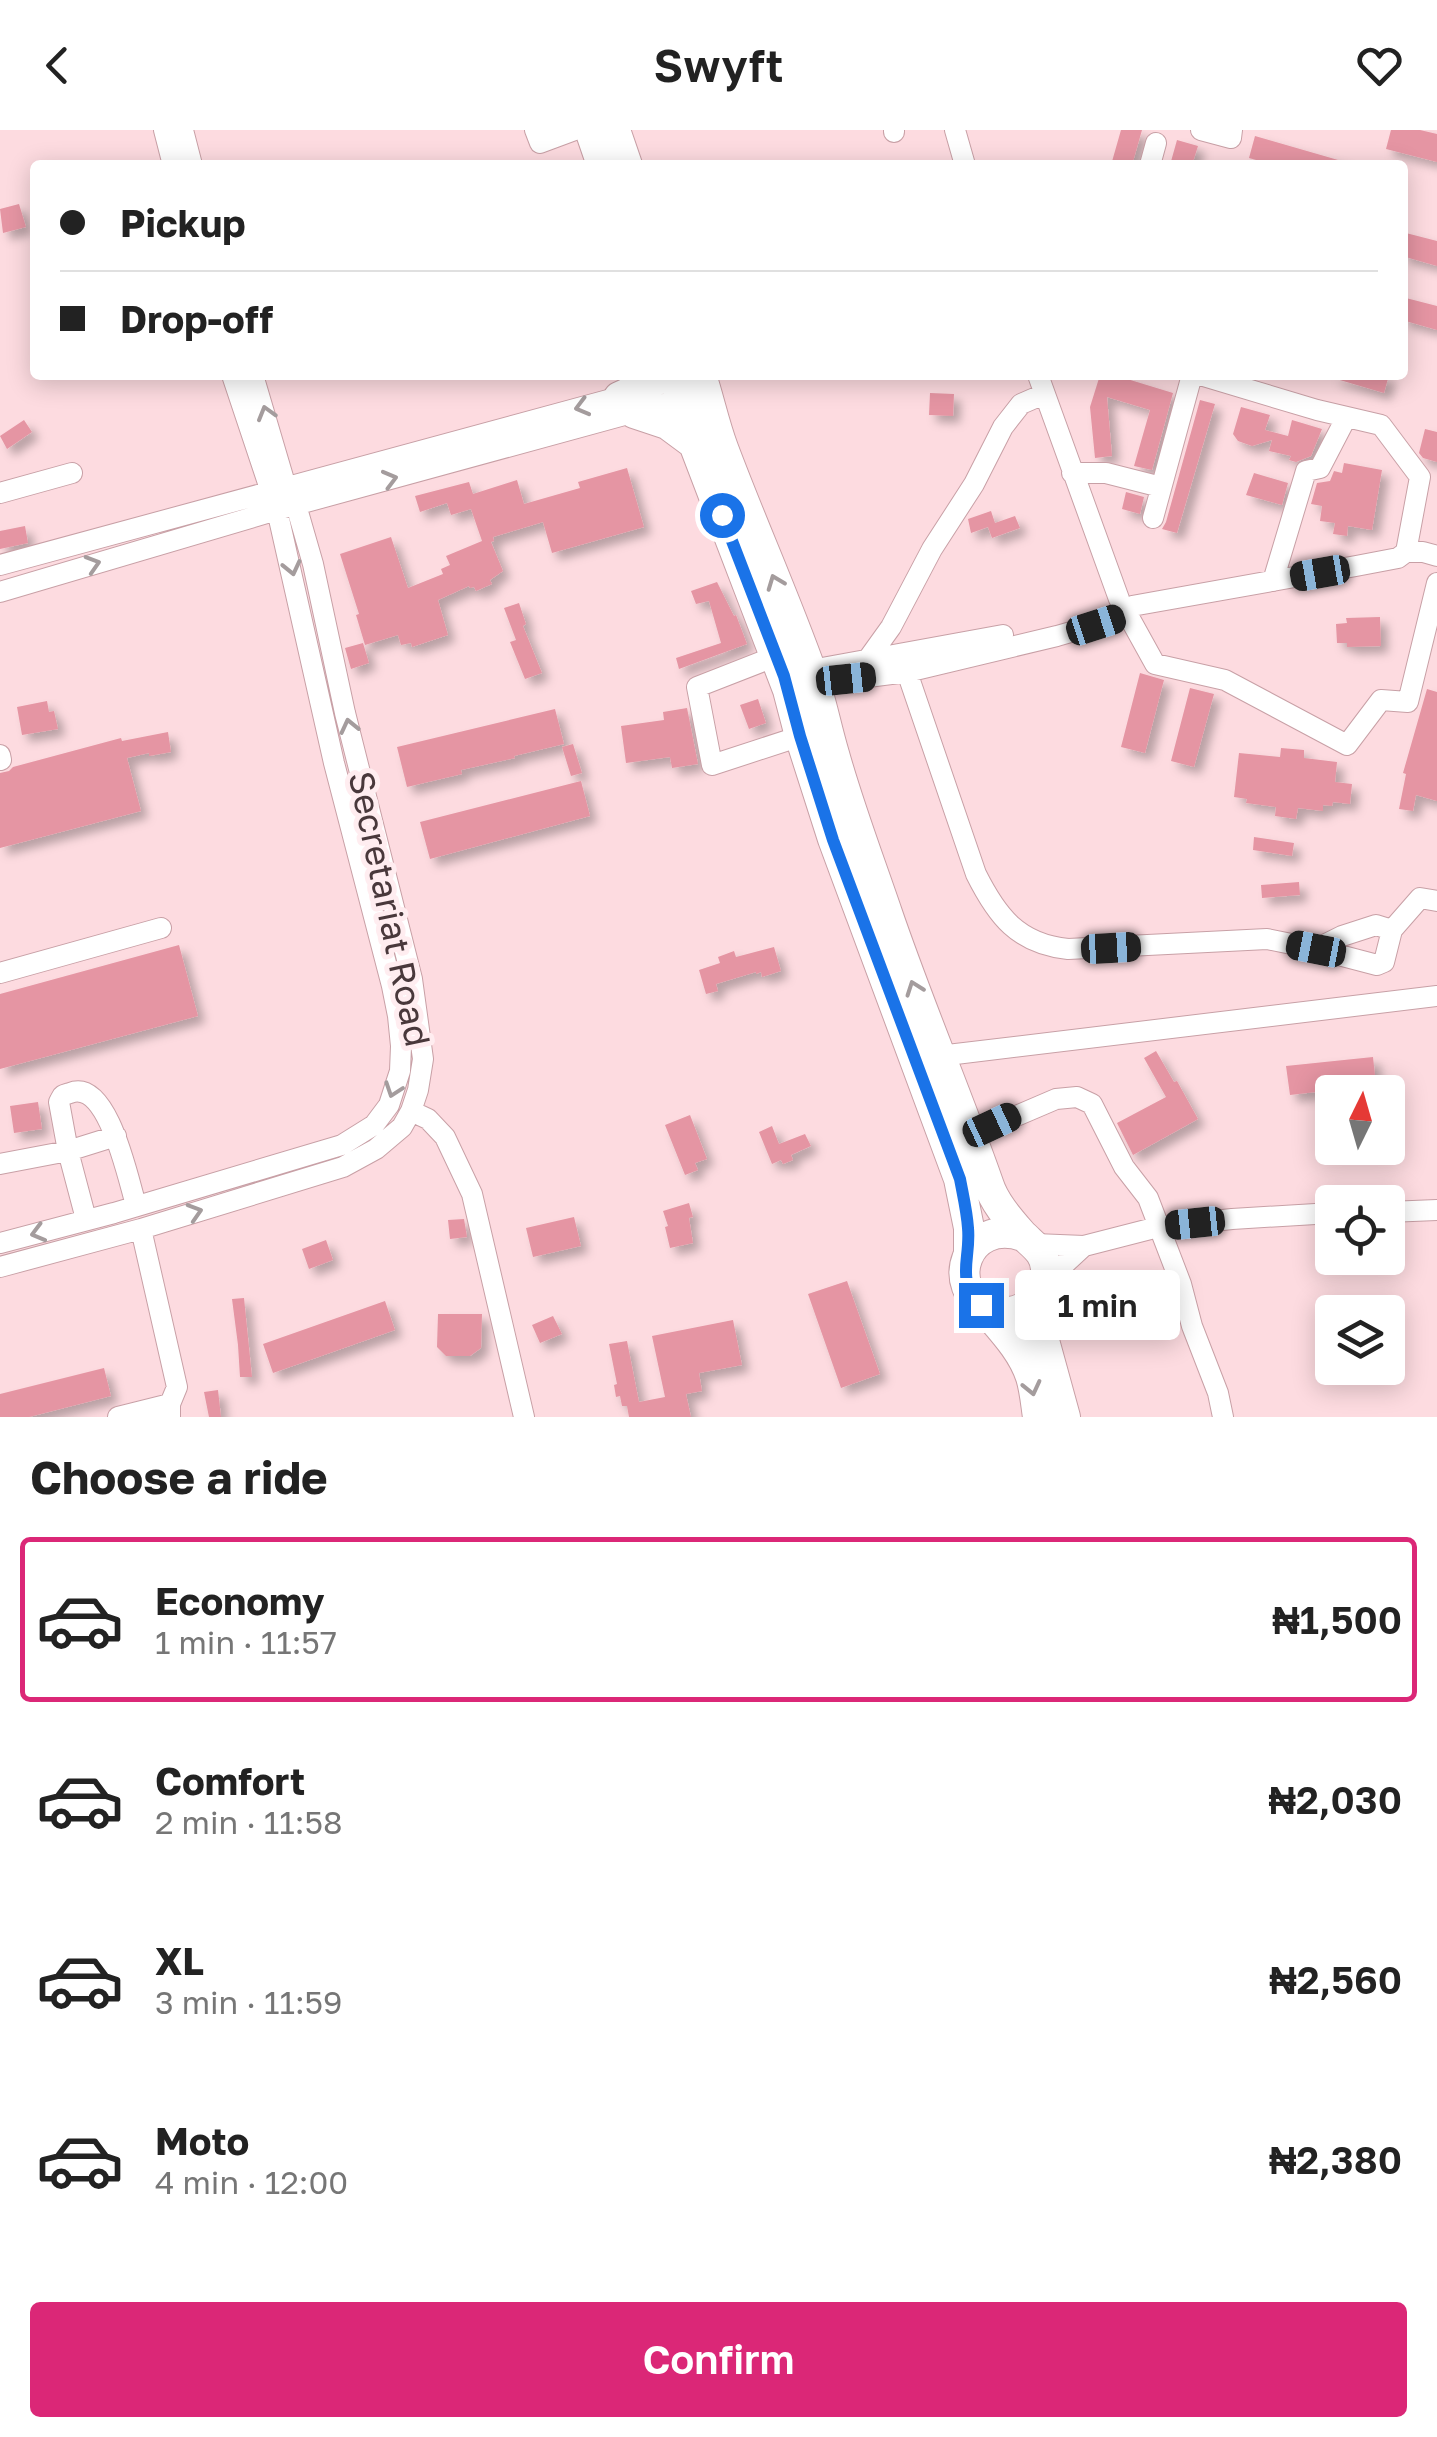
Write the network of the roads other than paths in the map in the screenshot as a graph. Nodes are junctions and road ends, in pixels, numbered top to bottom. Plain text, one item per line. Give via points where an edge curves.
1 (164, 130) edge
2 (183, 130) edge
3 (536, 130) edge
4 (574, 130) edge
5 (590, 130) edge
6 (615, 130) edge
7 (955, 130) edge
8 (1202, 130) edge
9 (1232, 130) edge
10 (1156, 143) dead end
11 (172, 160) edge
12 (191, 160) edge
13 (600, 160) edge
14 (626, 160) edge
15 (964, 160) edge
16 (1151, 160) edge
17 (234, 380) edge
18 (255, 380) edge
19 (641, 380) edge
20 (1191, 380) edge
21 (1217, 380) edge
22 (688, 383) edge
23 (1041, 384) edge
24 (627, 405) junction
25 (1346, 418) junction
26 (694, 444) junction
27 (72, 473) dead end
28 (1072, 474) junction
29 (1161, 488) junction
30 (0, 493) edge
31 (283, 498) junction
32 (1154, 518) dead end
33 (1406, 552) junction
34 (1437, 556) edge
35 (0, 565) edge
36 (1273, 581) junction
37 (1437, 583) edge
38 (0, 592) edge
39 (1123, 609) junction
40 (868, 659) junction
41 (906, 663) junction
42 (796, 670) junction
43 (814, 732) junction
44 (1437, 901) edge
45 (161, 928) dead end
46 (1392, 930) junction
47 (1316, 949) junction
48 (0, 973) edge
49 (1437, 996) edge
50 (939, 1056) junction
51 (410, 1112) junction
52 (972, 1135) junction
53 (116, 1136) junction
54 (68, 1152) junction
55 (0, 1164) edge
56 (136, 1205) junction
57 (1437, 1210) edge
58 (1405, 1211) edge
59 (114, 1212) junction
60 (1315, 1215) edge
61 (86, 1220) junction
62 (1158, 1227) junction
63 (140, 1228) junction
64 (119, 1234) junction
65 (1029, 1240) junction
66 (0, 1243) edge
67 (1084, 1246) junction
68 (969, 1254) junction
69 (0, 1266) edge
70 (1043, 1287) junction
71 (981, 1305) junction
72 (170, 1410) edge
73 (118, 1417) edge
74 (524, 1417) edge
75 (1038, 1417) edge
76 (1065, 1417) edge
77 (1224, 1417) edge

1 - 11 street
2 - 12 street
3 - 4 street via 540,142
5 - 13 highway
6 - 14 highway
7 - 15 street
8 - 9 street via 1231,138
10 - 16 street
17 - 31 street, Secretariat Road
31 -> 18 street, Secretariat Road
19 - 24 highway
20 - 29 street
21 - 25 street
22 - 24 street
22 - 26 highway
42 -> 22 highway via 721,443
23 - 28 street
23 - 40 street via 1002,427
24 - 26 highway
24 - 31 street
25 - 33 street via 1381,425 1420,477
25 - 36 street via 1320,468 1306,472
26 - 42 highway
27 - 30 street
28 - 29 street via 1106,473
28 - 39 street
29 - 32 street
31 - 35 street
38 -> 31 street
51 -> 31 street, Secretariat Road via 423,1058 417,1006 314,564
31 -> 56 street, Secretariat Road via 334,763 392,986 400,1071 380,1117 342,1145
33 - 34 street
33 - 36 street
36 - 39 street
37 - 39 street via 1408,702 1381,700 1347,745 1225,680 1155,664
39 - 41 street
40 - 41 street
40 - 42 street
41 - 42 street
41 - 47 street via 976,874 991,904 1019,932 1068,950 1266,940
42 - 43 highway
42 - 43 street via 697,687 712,765
50 -> 43 highway via 834,757
43 - 68 highway via 856,904 960,1179
44 - 46 street via 1420,898
45 - 48 street
46 - 47 street via 1376,925
46 - 47 street via 1377,965
49 - 50 street
50 - 52 highway
63 -> 51 street, Secretariat Road via 360,1160 390,1139
51 - 74 street via 445,1137 472,1194
52 - 62 street via 1056,1098 1092,1104
52 - 65 highway via 998,1204
53 - 54 street
53 - 54 street via 98,1103 77,1090 58,1102
53 - 56 street
54 - 55 street
54 - 61 street
56 - 59 street, Secretariat Road
57 - 58 street
59 - 61 street, Secretariat Road
59 - 64 street
60 - 62 street
61 -> 66 street, Secretariat Road
62 - 67 street
62 - 77 street
63 - 64 street, Secretariat Road
63 - 72 street via 177,1387
64 - 69 street, Secretariat Road
65 - 67 street
65 - 68 highway via 999,1232
65 - 70 highway via 1046,1269
67 - 70 street
68 - 71 highway via 964,1276
70 - 71 highway via 1015,1311
70 - 76 highway via 1040,1326
71 -> 75 highway via 1023,1359
72 - 73 street

